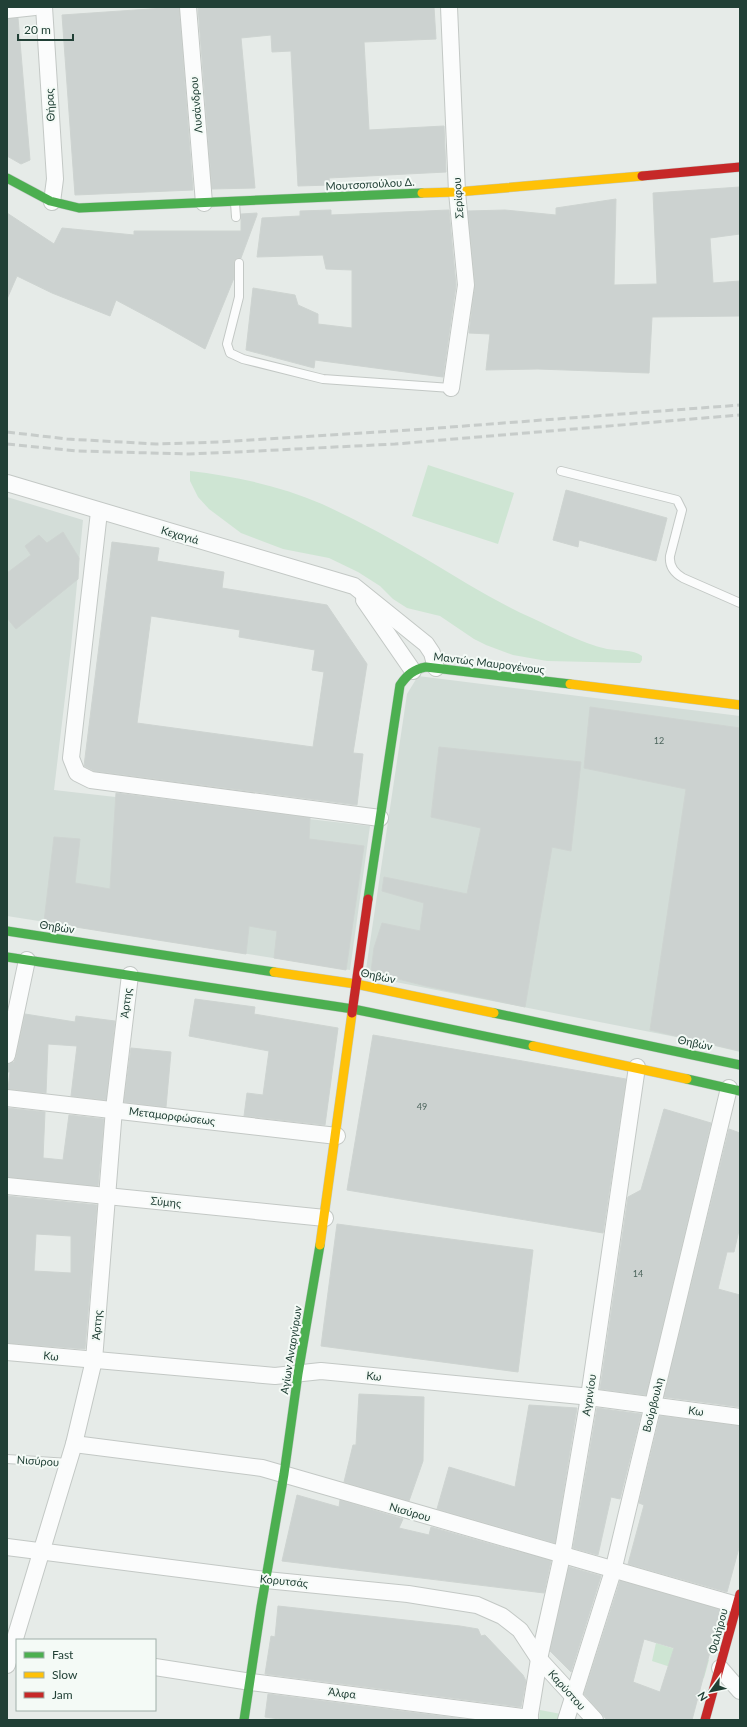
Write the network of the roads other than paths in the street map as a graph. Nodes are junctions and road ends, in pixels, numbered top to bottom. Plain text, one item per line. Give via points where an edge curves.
1 (35, 7) edge
2 (44, 7) edge
3 (188, 7) edge
4 (449, 7) edge
5 (7, 10) edge
6 (740, 167) edge
7 (7, 178) edge
8 (457, 192) junction
9 (52, 202) junction
10 (235, 202) junction
11 (204, 203) junction
12 (236, 217) dead end
13 (239, 263) dead end
14 (451, 388) joint
15 (561, 471) dead end
16 (7, 483) edge
17 (99, 512) junction
18 (354, 586) junction
19 (740, 603) edge
20 (436, 668) junction
21 (413, 671) junction
22 (740, 705) edge
23 (380, 818) junction
24 (7, 931) edge
25 (7, 957) edge
26 (27, 960) junction
27 (130, 975) junction
28 (356, 984) junction
29 (353, 1009) junction
30 (7, 1055) edge
31 (740, 1065) edge
32 (637, 1067) junction
33 (735, 1090) edge
34 (7, 1098) edge
35 (114, 1109) junction
36 (337, 1136) junction
37 (7, 1186) edge
38 (108, 1196) junction
39 (325, 1218) junction
40 (7, 1352) edge
41 (94, 1360) junction
42 (298, 1374) junction
43 (589, 1397) junction
44 (652, 1405) junction
45 (740, 1417) edge
46 (74, 1444) junction
47 (7, 1459) edge
48 (69, 1463) junction
49 (284, 1474) junction
50 (7, 1547) edge
51 (40, 1552) junction
52 (562, 1556) junction
53 (613, 1571) junction
54 (266, 1580) junction
55 (739, 1602) edge
56 (12, 1628) edge
57 (15, 1646) edge
58 (539, 1659) junction
59 (7, 1664) edge
60 (156, 1667) edge
61 (720, 1668) junction
62 (251, 1682) junction
63 (740, 1691) edge
64 (574, 1698) junction
65 (529, 1719) edge
66 (244, 1720) edge
67 (566, 1720) edge
68 (595, 1720) edge
69 (705, 1720) edge

1 - 5 street
2 - 9 street, Θήρας via 55,179
3 - 11 street, Λυσάνδρου
4 - 8 street, Σερίφου
6 - 8 street, Μουτσοπούλου Δ.
7 - 9 street, Μουτσοπούλου Δ.
8 - 10 street, Μουτσοπούλου Δ.
8 - 14 street, Σερίφου via 466,285
9 - 11 street, Μουτσοπούλου Δ. via 79,208
10 - 11 street, Μουτσοπούλου Δ.
10 - 12 lane
13 - 14 lane via 239,297 227,344 230,353 243,359 323,379
15 - 19 lane via 677,500 682,510 670,556 672,568 683,578
16 - 17 street, Κεχαγιά
17 - 18 street, Κεχαγιά
17 - 23 street via 71,758 77,773 91,780
18 - 20 street, Κεχαγιά via 426,644 432,653
18 - 21 street
20 - 21 street, Μαντώς Μαυρογένους via 426,667
20 - 22 street, Μαντώς Μαυρογένους
21 - 23 street via 400,685
23 - 28 street
24 - 28 street, Θηβών
25 - 26 street
26 - 27 street
26 - 30 street
27 - 29 street
27 - 35 street, Άρτης
28 - 29 street, Αγίων Αναργύρων
28 - 31 street, Θηβών
29 - 32 street
29 - 36 street, Αγίων Αναργύρων
32 - 33 street
32 - 43 street, Αγρινίου
33 - 44 street, Βούρβουλη
34 - 35 street, Μεταμορφώσεως
35 - 36 street, Μεταμορφώσεως
35 - 38 street, Άρτης
36 - 39 street, Αγίων Αναργύρων
37 - 38 street, Σύμης
38 - 39 street, Σύμης
38 - 41 street, Άρτης
39 - 42 street, Αγίων Αναργύρων
40 - 41 street, Κω
41 - 42 street, Κω via 275,1376
41 - 46 street, Άρτης
42 - 43 street, Κω via 321,1371
42 - 49 street, Αγίων Αναργύρων
43 - 44 street, Κω
43 - 52 street, Αγρινίου
44 - 45 street, Κω
44 - 53 street, Βούρβουλη
46 - 48 street, Άρτης
46 - 49 street, Νισύρου via 262,1468
47 - 48 lane, Νισύρου
48 - 51 street, Άρτης
49 - 52 street, Νισύρου
49 - 54 street, Αγίων Αναργύρων
50 - 51 street, Κορυτσάς
51 - 54 street, Κορυτσάς
51 - 56 street, Άρτης
52 - 53 street, Νισύρου
52 - 58 street, Αγρινίου
53 - 55 street, Νισύρου
53 - 64 street, Βούρβουλη
54 - 58 street, Κορυτσάς via 408,1594 477,1605 502,1616 520,1630
54 - 62 street, Αγίων Αναργύρων
55 - 61 street, Φαλήρου
56 - 57 street, Άρτης
57 - 59 street, Άρτης
58 - 64 street, Καρύστου
58 - 65 street, Αγρινίου
60 - 62 street, Άλφα
61 - 63 street
61 - 69 street, Φαλήρου
62 - 65 street, Άλφα
62 - 66 street, Αγίων Αναργύρων
64 - 67 street, Βούρβουλη
64 - 68 street, Καρύστου

